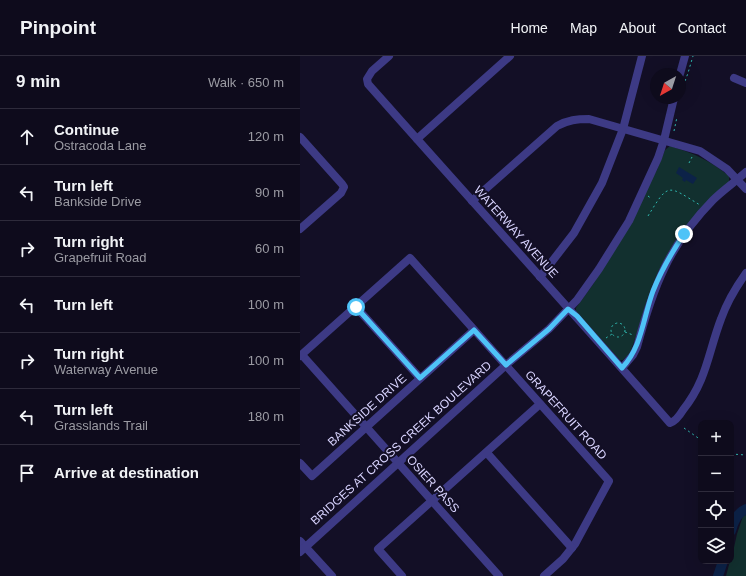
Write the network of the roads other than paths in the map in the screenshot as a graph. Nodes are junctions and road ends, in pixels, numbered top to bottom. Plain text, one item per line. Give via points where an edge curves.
1 (389, 56) edge
2 (510, 56) edge
3 (642, 56) edge
4 (685, 56) edge
5 (682, 68) edge
6 (734, 78) dead end
7 (746, 83) edge
8 (673, 104) edge
9 (623, 129) junction
10 (300, 137) edge
11 (417, 139) junction
12 (664, 140) junction
13 (746, 172) edge
14 (738, 180) junction
15 (746, 189) edge
16 (472, 201) junction
17 (300, 229) edge
18 (746, 273) edge
19 (540, 278) junction
20 (356, 307) junction
21 (568, 309) junction
22 (474, 330) junction
23 (301, 356) edge
24 (506, 365) junction
25 (622, 368) junction
26 (420, 378) junction
27 (540, 404) junction
28 (366, 427) junction
29 (487, 452) junction
30 (300, 463) edge
31 (397, 463) junction
32 (432, 501) junction
33 (302, 547) edge
34 (572, 548) junction
35 (332, 576) edge
36 (402, 576) edge
37 (499, 576) edge
38 (544, 576) edge

1 - 11 street, WATERWAY AVENUE via 369,75 368,84
2 - 11 street
3 - 9 street
4 - 5 street
6 - 7 street
8 - 12 street, BRIDGES AT CROSS CREEK BOULEVARD
9 - 12 street
9 - 16 street via 589,119 566,121 557,126
9 - 19 street via 602,183 589,207 574,233
10 - 17 street via 344,187 341,193
11 - 16 street, WATERWAY AVENUE
12 - 14 street via 700,151
12 - 21 street, BRIDGES AT CROSS CREEK BOULEVARD via 629,221 599,269
13 - 14 street
14 - 15 street
14 - 25 street via 699,216 674,248 653,291 637,347
16 - 19 street, WATERWAY AVENUE
18 - 25 street, WATERWAY AVENUE via 726,306 704,376 676,419 670,423
19 - 21 street, WATERWAY AVENUE
20 - 22 street, GRAPEFRUIT ROAD via 410,258
20 - 23 street
20 - 26 street
21 - 24 street, BRIDGES AT CROSS CREEK BOULEVARD via 549,329
21 - 25 street, WATERWAY AVENUE
22 - 24 street, GRAPEFRUIT ROAD
22 - 26 street, BANKSIDE DRIVE
23 - 28 street, OSIER PASS
24 - 27 street, GRAPEFRUIT ROAD
24 - 31 street, BRIDGES AT CROSS CREEK BOULEVARD
26 - 28 street, BANKSIDE DRIVE
27 - 29 street
27 - 34 street, GRAPEFRUIT ROAD via 609,481
28 - 30 street, BANKSIDE DRIVE via 312,476
28 - 31 street, OSIER PASS
29 - 32 street
29 - 34 street
31 - 32 street, OSIER PASS
31 - 33 street, BRIDGES AT CROSS CREEK BOULEVARD
32 - 36 street via 378,550
32 - 37 street, OSIER PASS
33 - 35 street
34 - 38 street

